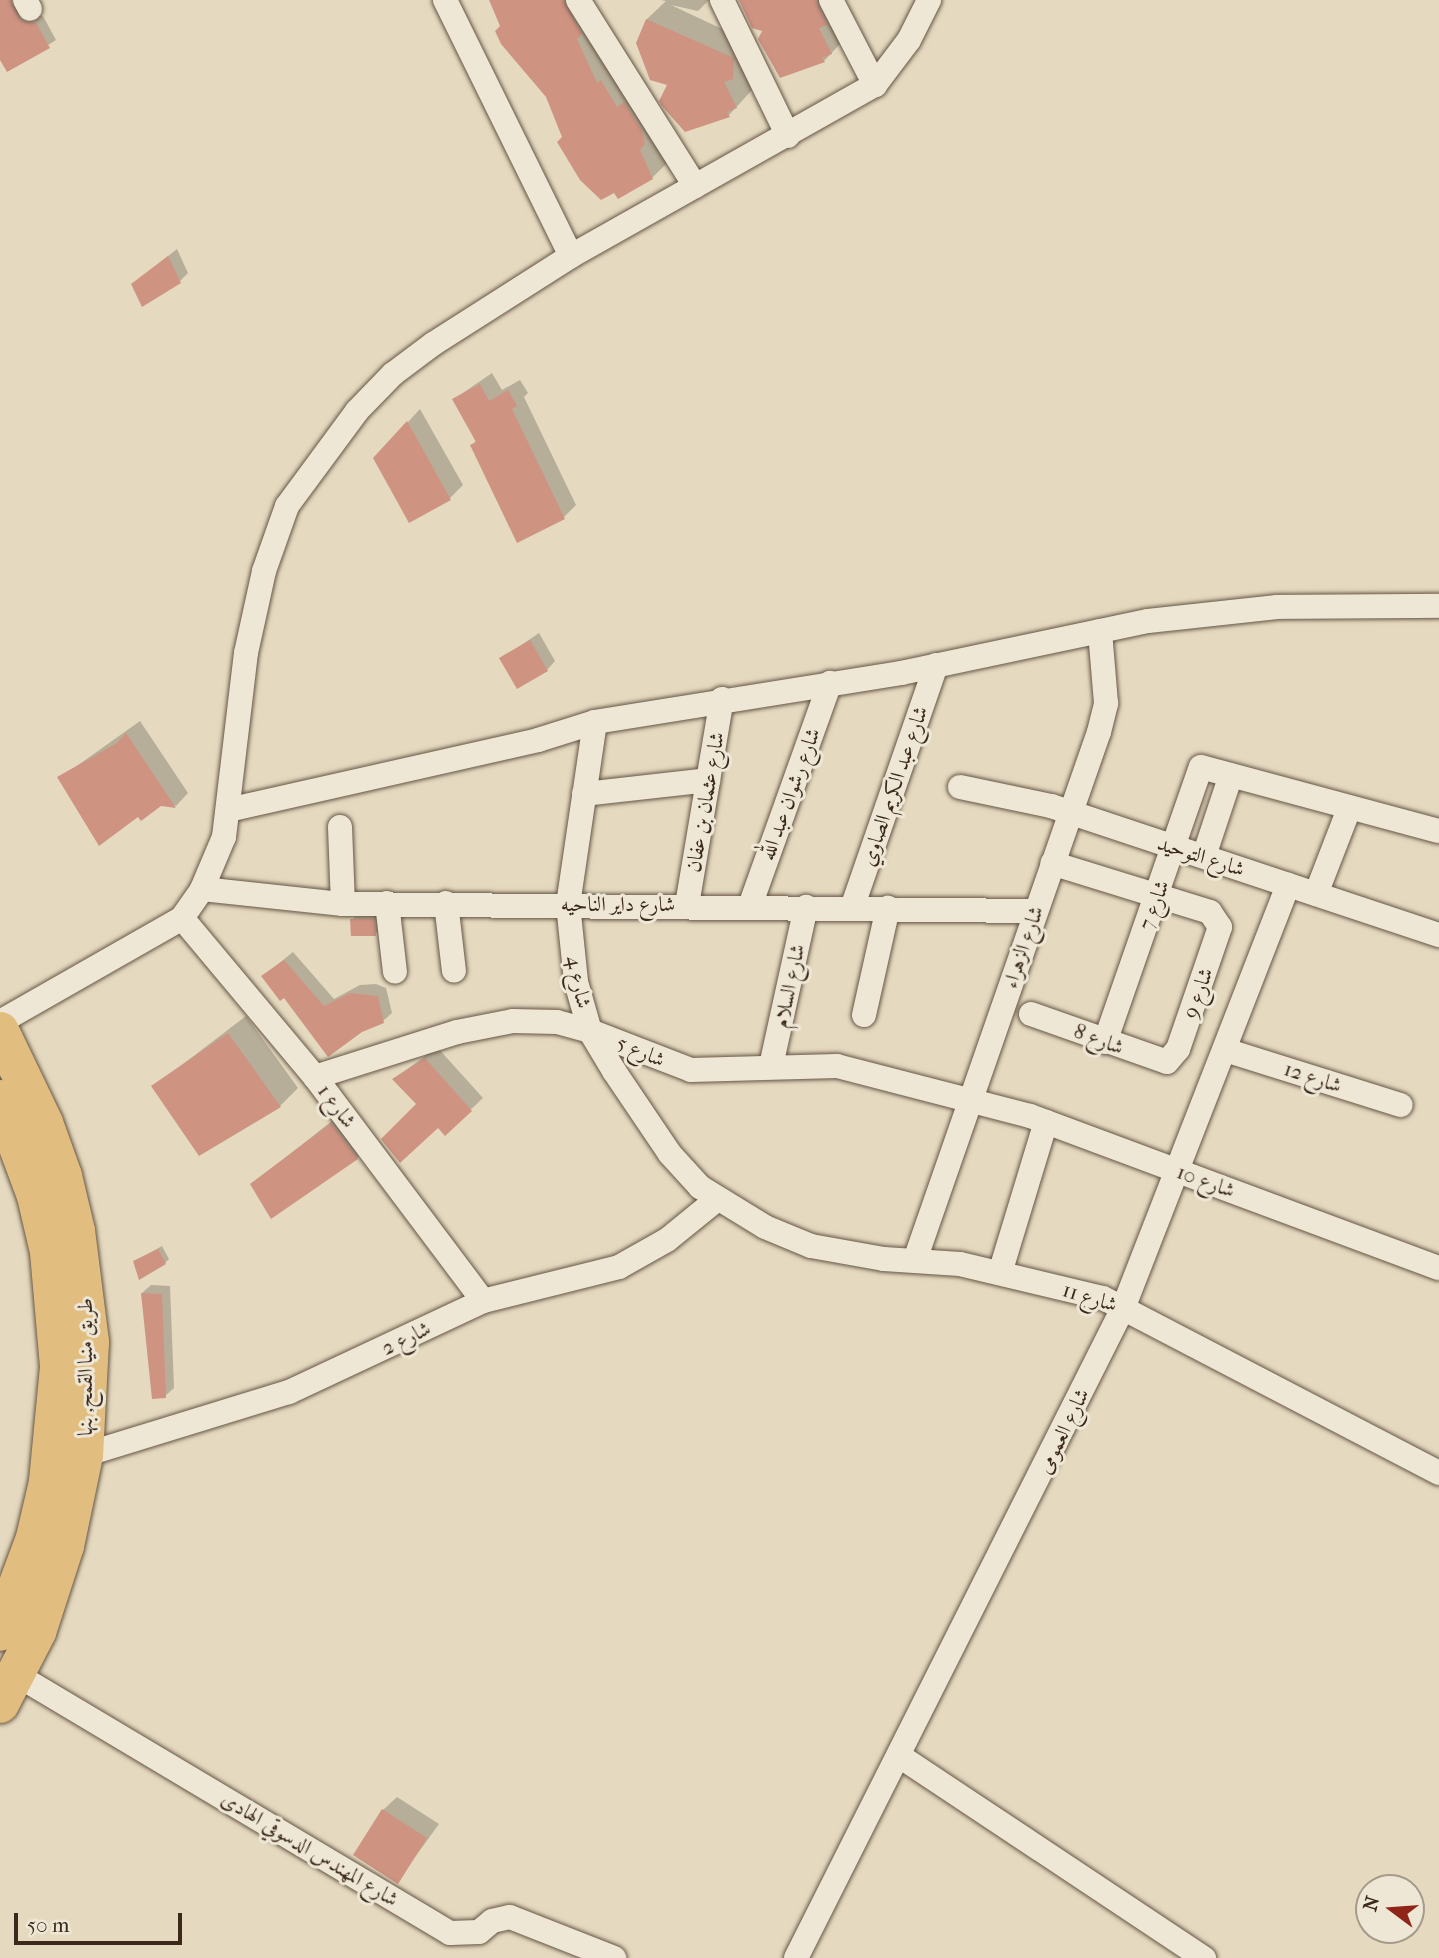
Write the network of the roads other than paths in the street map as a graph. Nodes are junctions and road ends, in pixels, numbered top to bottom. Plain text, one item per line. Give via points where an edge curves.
1 (445, 0) edge
2 (578, 0) edge
3 (722, 0) edge
4 (831, 0) edge
5 (929, 0) edge
6 (875, 85) junction
7 (788, 136) junction
8 (695, 186) junction
9 (571, 256) junction
10 (1439, 606) edge
11 (1100, 631) junction
12 (936, 665) junction
13 (830, 683) junction
14 (722, 699) junction
15 (595, 722) junction
16 (1231, 775) junction
17 (708, 780) junction
18 (960, 787) dead end
19 (584, 794) junction
20 (1349, 809) junction
21 (228, 810) junction
22 (1070, 813) junction
23 (340, 827) dead end
24 (1439, 831) edge
25 (1175, 848) junction
26 (1203, 856) junction
27 (1052, 863) junction
28 (1289, 885) junction
29 (202, 890) junction
30 (1158, 894) junction
31 (1316, 894) junction
32 (387, 903) junction
33 (446, 903) junction
34 (344, 904) junction
35 (569, 904) junction
36 (687, 905) junction
37 (750, 906) junction
38 (806, 907) junction
39 (852, 908) junction
40 (888, 908) junction
41 (1034, 911) junction
42 (181, 918) junction
43 (1439, 935) edge
44 (454, 971) dead end
45 (395, 972) dead end
46 (1031, 1014) dead end
47 (864, 1015) dead end
48 (0, 1022) edge
49 (0, 1031) edge
50 (590, 1031) junction
51 (1105, 1042) junction
52 (1226, 1049) junction
53 (1167, 1062) joint
54 (771, 1066) junction
55 (315, 1077) junction
56 (0, 1099) edge
57 (972, 1099) junction
58 (1401, 1105) dead end
59 (1046, 1122) junction
60 (1178, 1170) junction
61 (715, 1201) junction
62 (915, 1260) junction
63 (1439, 1268) edge
64 (1000, 1273) junction
65 (483, 1301) junction
66 (1124, 1306) junction
67 (84, 1455) junction
68 (1439, 1473) edge
69 (0, 1632) edge
70 (8, 1689) edge
71 (901, 1757) junction
72 (614, 1958) edge
73 (796, 1958) edge
74 (1204, 1958) edge

1 - 9 street
2 - 8 street
3 - 7 street
4 - 6 street
5 - 6 street via 909,40
6 - 7 street
7 - 8 street
8 - 9 street
9 - 21 street via 393,374 357,411 287,506 264,572 246,653
10 - 11 street via 1277,607 1195,613
11 - 12 street
11 - 22 street, شارع الزهراء via 1106,703
12 - 13 street
12 - 39 street, شارع عبد الكريم الصاوي
13 - 14 street
13 - 37 street, شارع رشوان عبد الله
14 - 15 street
14 - 17 street, شارع عثمان بن عفان
15 - 19 street, شارع 4
15 - 21 street via 538,740
16 - 20 street
16 - 25 street, شارع 7 via 1201,767
16 - 26 street
17 - 19 street
17 - 36 street, شارع عثمان بن عفان
18 - 22 street, شارع التوحيد
19 - 35 street, شارع 4
20 - 24 street
20 - 31 street
21 - 29 street via 221,852
22 - 25 street, شارع التوحيد
22 - 27 street, شارع الزهراء
23 - 34 street
25 - 26 street, شارع التوحيد
25 - 30 street, شارع 7
26 - 28 street, شارع التوحيد
27 - 30 street
27 - 41 street, شارع الزهراء
28 - 31 street, شارع التوحيد
28 - 52 street, شارع العمومى
29 - 34 street, شارع داير الناحيه
29 - 42 street
30 - 51 street, شارع 7
30 - 53 street, شارع 9 via 1210,912 1219,920 1219,934 1178,1049
31 - 43 street, شارع التوحيد
32 - 33 street, شارع داير الناحيه
32 - 34 street, شارع داير الناحيه
32 - 45 street
33 - 35 street, شارع داير الناحيه
33 - 44 street
35 - 36 street, شارع داير الناحيه
35 - 50 street, شارع 4 via 576,982
36 - 37 street, شارع داير الناحيه
37 - 38 street, شارع داير الناحيه
38 - 39 street, شارع داير الناحيه
38 - 54 street, شارع السلام
39 - 40 street, شارع داير الناحيه
40 - 41 street, شارع داير الناحيه
40 - 47 street
41 - 57 street, شارع الزهراء
42 - 48 street
42 - 55 street, شارع 1
46 - 51 street, شارع 8
49 - 67 highway, طريق منيا القمح, بنها via 44,1123 76,1231 90,1342
50 - 54 street, شارع 5 via 691,1070
50 - 55 street, شارع 5 via 557,1022 513,1021 457,1032
50 - 61 street, شارع 4 via 670,1154
51 - 53 street, شارع 8
52 - 58 street, شارع 12
52 - 60 street, شارع العمومى
54 - 57 street, شارع 5 via 837,1066
55 - 65 street, شارع 1
56 - 69 highway, طريق منيا القمح, بنها via 29,1174 49,1252 59,1367 48,1482 36,1538
57 - 59 street, شارع 10
57 - 62 street, شارع الزهراء
59 - 60 street, شارع 10
59 - 64 street
60 - 63 street, شارع 10
60 - 66 street, شارع العمومى
61 - 62 street, شارع 11 via 811,1246
61 - 65 street, شارع 2 via 667,1240 619,1267
62 - 64 street, شارع 11
64 - 66 street, شارع 11
65 - 67 street, شارع 2 via 289,1392
66 - 68 street, شارع 11
66 - 71 street, شارع العمومى
67 - 70 highway, طريق منيا القمح, بنها via 65,1546
70 - 72 street, شارع المهندس الدسوقي الهادى via 450,1933 479,1932 492,1921 510,1917
71 - 73 street, شارع العمومى
71 - 74 street

